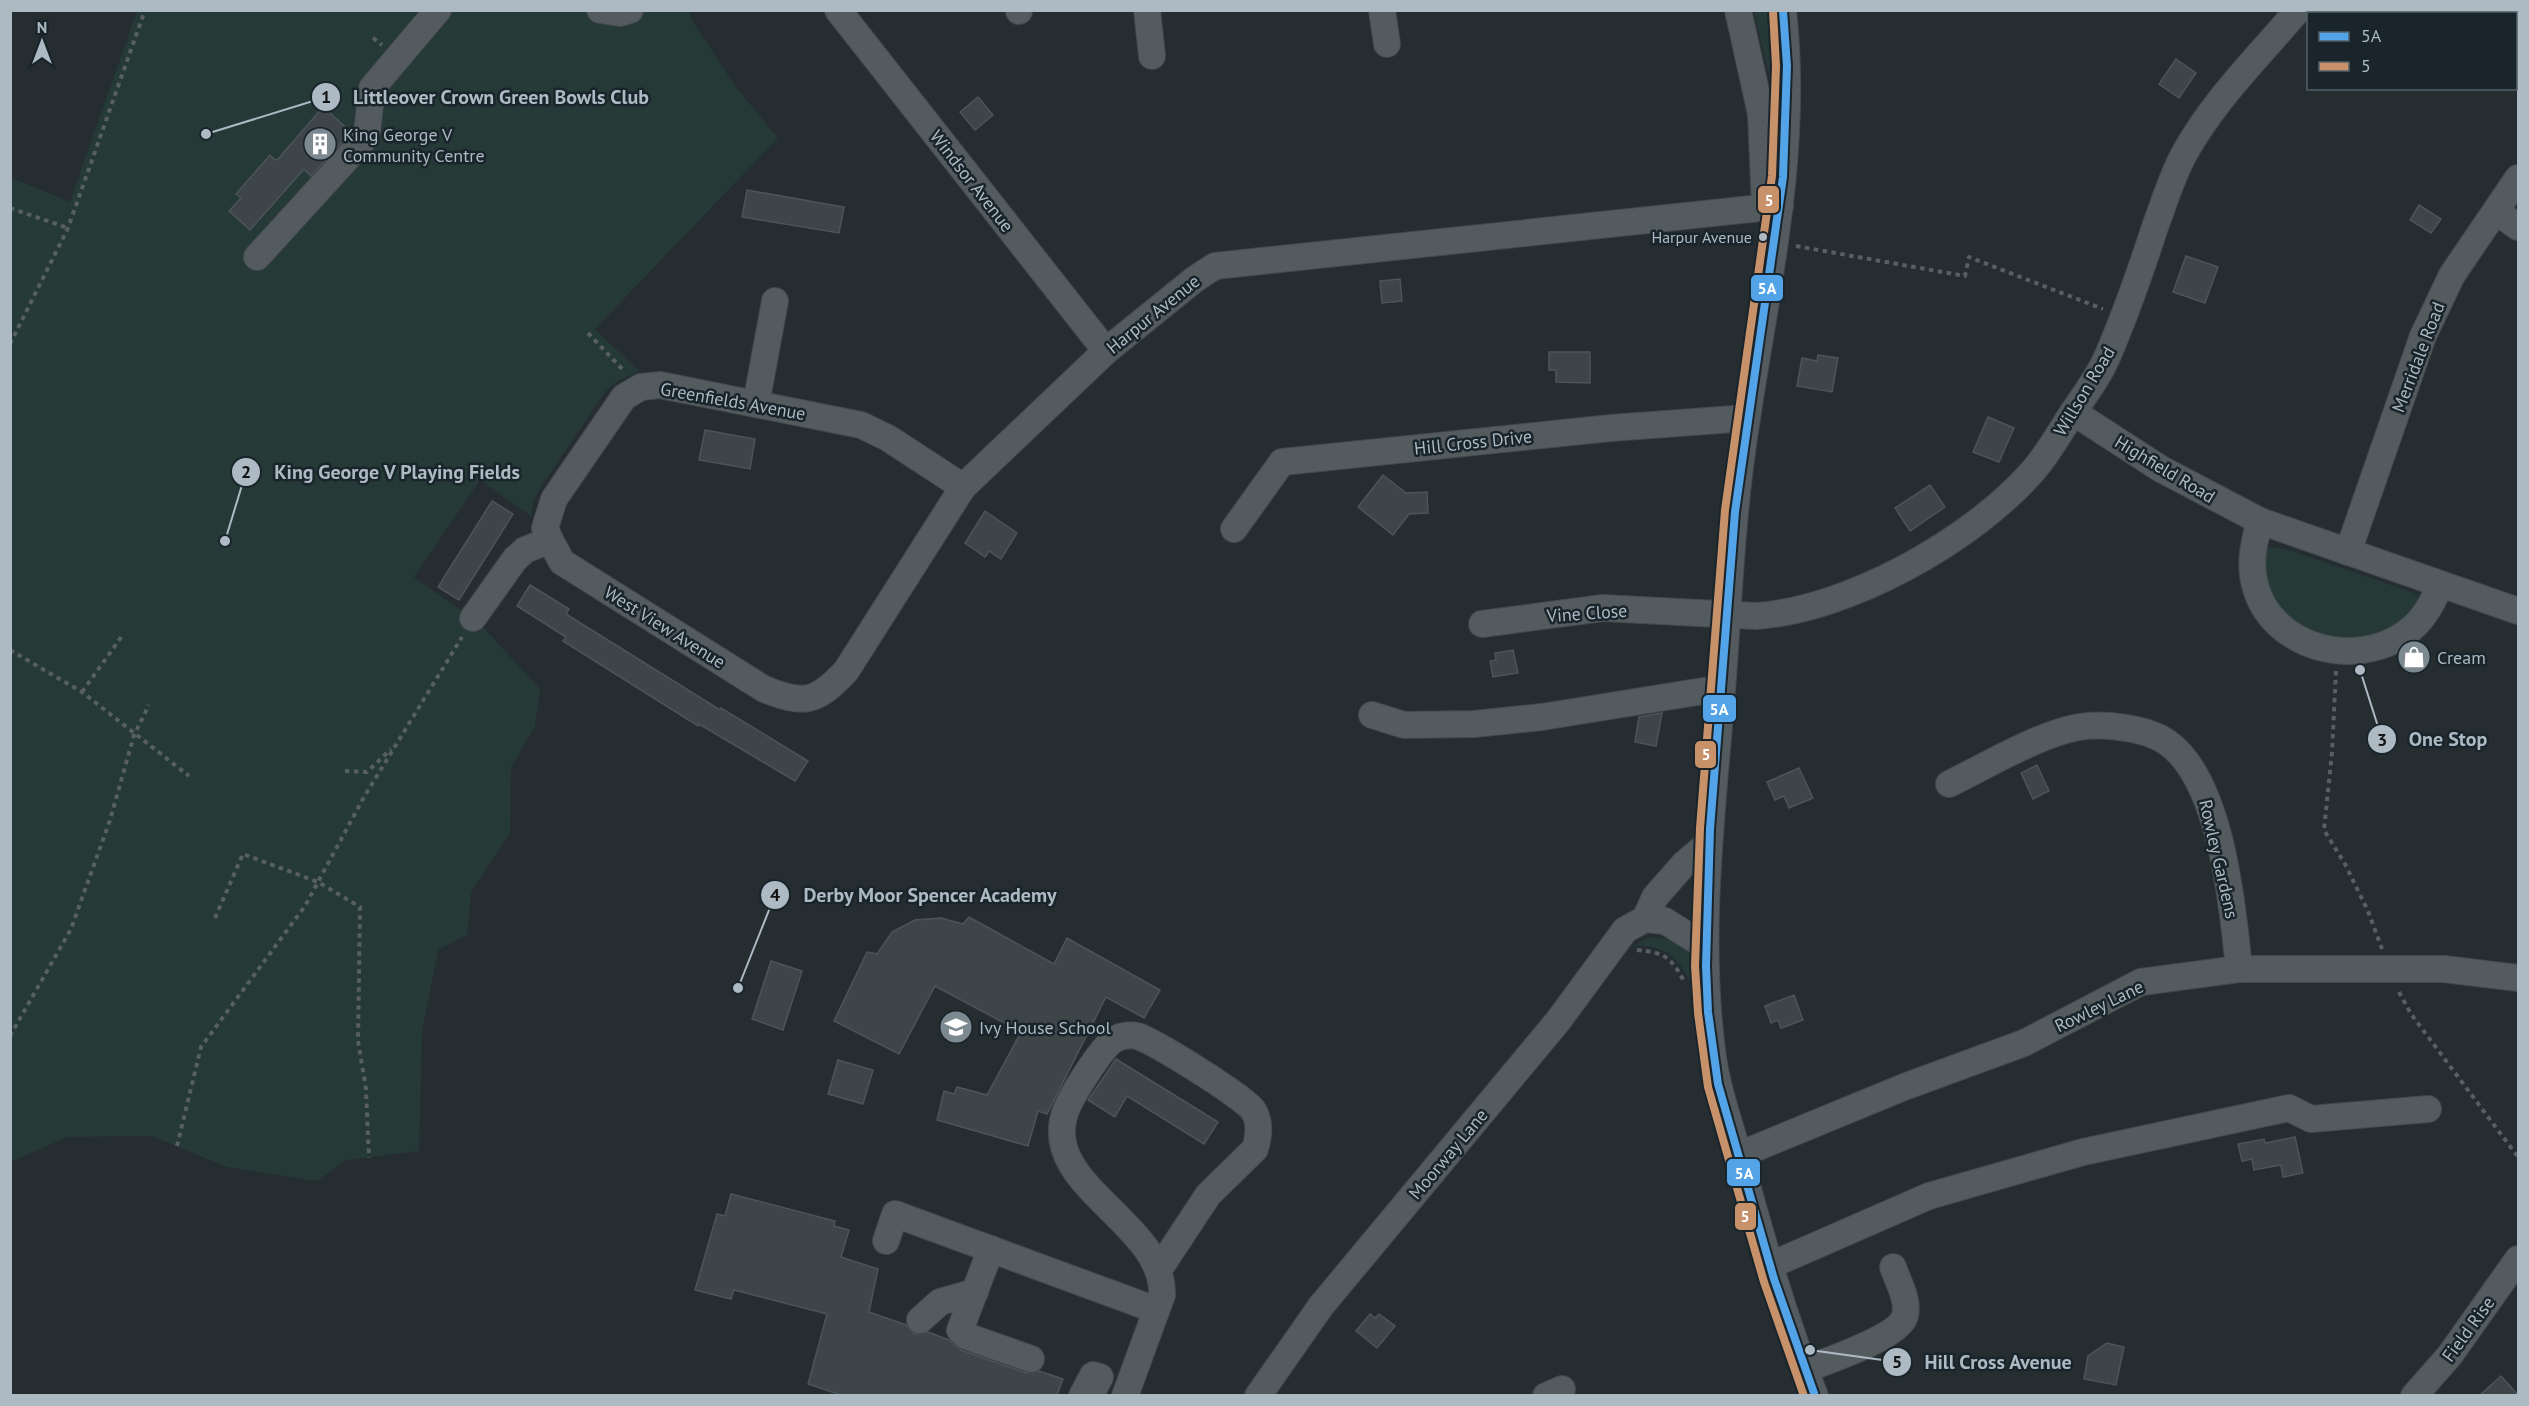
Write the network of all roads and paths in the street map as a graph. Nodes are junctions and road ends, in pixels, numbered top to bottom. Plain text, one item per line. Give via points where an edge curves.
1 (145, 10) edge
2 (438, 10) edge
3 (600, 10) edge
4 (630, 10) edge
5 (838, 10) edge
6 (1147, 10) edge
7 (1382, 10) edge
8 (1738, 10) edge
9 (1783, 10) edge
10 (2298, 10) edge
11 (1387, 44) dead end
12 (1152, 56) dead end
13 (2518, 178) edge
14 (1773, 206) junction
15 (10, 207) edge
16 (2497, 212) junction
17 (68, 228) junction
18 (2518, 228) edge
19 (1774, 242) junction
20 (257, 256) dead end
21 (775, 301) dead end
22 (2123, 317) junction
23 (588, 333) dead end
24 (10, 344) edge
25 (1106, 351) junction
26 (641, 387) junction
27 (756, 404) junction
28 (2073, 412) junction
29 (1747, 418) junction
30 (963, 487) junction
31 (2260, 521) junction
32 (1234, 529) dead end
33 (550, 540) junction
34 (2348, 552) junction
35 (2440, 585) junction
36 (2518, 611) edge
37 (1728, 615) junction
38 (474, 618) joint
39 (1482, 624) dead end
40 (122, 636) dead end
41 (10, 650) edge
42 (2336, 652) junction
43 (1722, 688) junction
44 (82, 692) junction
45 (792, 700) joint
46 (149, 705) dead end
47 (1372, 715) dead end
48 (134, 735) junction
49 (396, 744) junction
50 (345, 771) dead end
51 (189, 776) dead end
52 (1949, 784) dead end
53 (1709, 843) junction
54 (318, 882) junction
55 (215, 918) dead end
56 (1645, 919) junction
57 (1705, 946) junction
58 (1612, 947) junction
59 (2387, 968) junction
60 (2239, 969) junction
61 (2518, 978) edge
62 (1689, 990) dead end
63 (10, 1036) edge
64 (2428, 1109) dead end
65 (177, 1146) dead end
66 (1739, 1155) junction
67 (2518, 1157) edge
68 (369, 1158) dead end
69 (886, 1241) dead end
70 (991, 1250) junction
71 (2518, 1259) edge
72 (1769, 1266) junction
73 (1893, 1267) dead end
74 (1158, 1271) junction
75 (975, 1292) junction
76 (1156, 1310) junction
77 (920, 1320) dead end
78 (1031, 1359) dead end
79 (1804, 1370) junction
80 (1082, 1395) edge
81 (1090, 1395) edge
82 (1125, 1395) edge
83 (1258, 1395) edge
84 (1815, 1395) edge
85 (2414, 1395) edge

1 - 17 path
2 - 20 street via 372,88 367,132 361,143
3 - 4 street
5 - 25 street, Windsor Avenue
6 - 12 street
7 - 11 street
8 - 14 street via 1761,114
9 - 14 street via 1788,69
10 - 22 street, Willson Road via 2223,97 2185,153
13 - 16 street, Merridale Road
14 - 19 street
14 - 25 street, Harpur Avenue via 1215,266
15 - 17 path
16 - 18 street
16 - 34 street, Merridale Road via 2452,274 2423,336
17 - 24 path
19 - 22 path via 1965,276 1969,257
19 - 29 street
21 - 27 street
22 - 28 street, Willson Road via 2107,358
23 - 26 path
25 - 30 street, Harpur Avenue
26 - 27 street, Greenfields Avenue via 660,385
26 - 33 street, Greenfields Avenue via 624,397 554,499 545,528
27 - 30 street, Greenfields Avenue via 861,425
28 - 31 street, Highfield Road via 2161,469
28 - 37 street, Willson Road via 2032,472 2005,498 1907,567 1839,597 1778,615
29 - 32 street, Hill Cross Drive via 1282,462
29 - 37 street via 1737,490
30 - 45 street, Harpur Avenue via 846,671 830,688 814,697
31 - 34 street, Highfield Road
31 - 42 street via 2253,558 2259,596 2270,614 2294,636
33 - 38 street via 525,550 515,559
33 - 45 street, West View Avenue via 562,562 764,689
34 - 35 street, Highfield Road
35 - 36 street, Highfield Road
35 - 42 street via 2432,604 2405,634 2381,646
37 - 39 street, Vine Close via 1603,608
37 - 43 street
38 - 49 path
40 - 44 path
41 - 44 path
42 - 59 path via 2324,830 2368,911
43 - 47 street via 1474,724 1404,725
43 - 53 street
44 - 48 path
46 - 48 path
48 - 51 path
48 - 63 path via 110,820 71,929
49 - 50 path via 367,772
49 - 54 path
52 - 60 street, Rowley Gardens via 2034,743 2079,727 2127,727 2166,741 2188,764 2209,806 2231,897
53 - 56 street, Moorway Lane via 1655,897
53 - 57 street
54 - 55 path via 243,854
54 - 65 path via 201,1047
54 - 68 path via 360,907 358,1041 366,1089
56 - 57 street via 1665,921
56 - 58 street, Moorway Lane via 1625,930
57 - 66 street via 1713,1062
58 - 62 path via 1661,953 1673,961
58 - 83 street, Moorway Lane via 1550,1030 1321,1306
59 - 60 street, Rowley Lane
59 - 61 street, Rowley Lane via 2444,969
59 - 67 path via 2411,1014
60 - 66 street, Rowley Lane via 2141,982 2024,1043
64 - 72 street via 2312,1119 2289,1108 2083,1152 1929,1196
66 - 72 street
69 - 70 street via 895,1214
70 - 75 street
70 - 76 street
71 - 85 street, Field Rise via 2450,1355
72 - 79 street
73 - 79 street via 1906,1302 1905,1316 1899,1325 1871,1342
74 - 74 street via 1141,1242 1069,1162 1063,1146 1067,1108 1106,1046 1123,1036 1134,1035 1152,1042 1248,1103 1258,1122 1255,1149 1208,1195
74 - 76 street via 1162,1295
75 - 77 street via 940,1302
75 - 78 street via 960,1330 962,1334
76 - 82 street
79 - 84 street
80 - 81 street via 1093,1375 1100,1377

